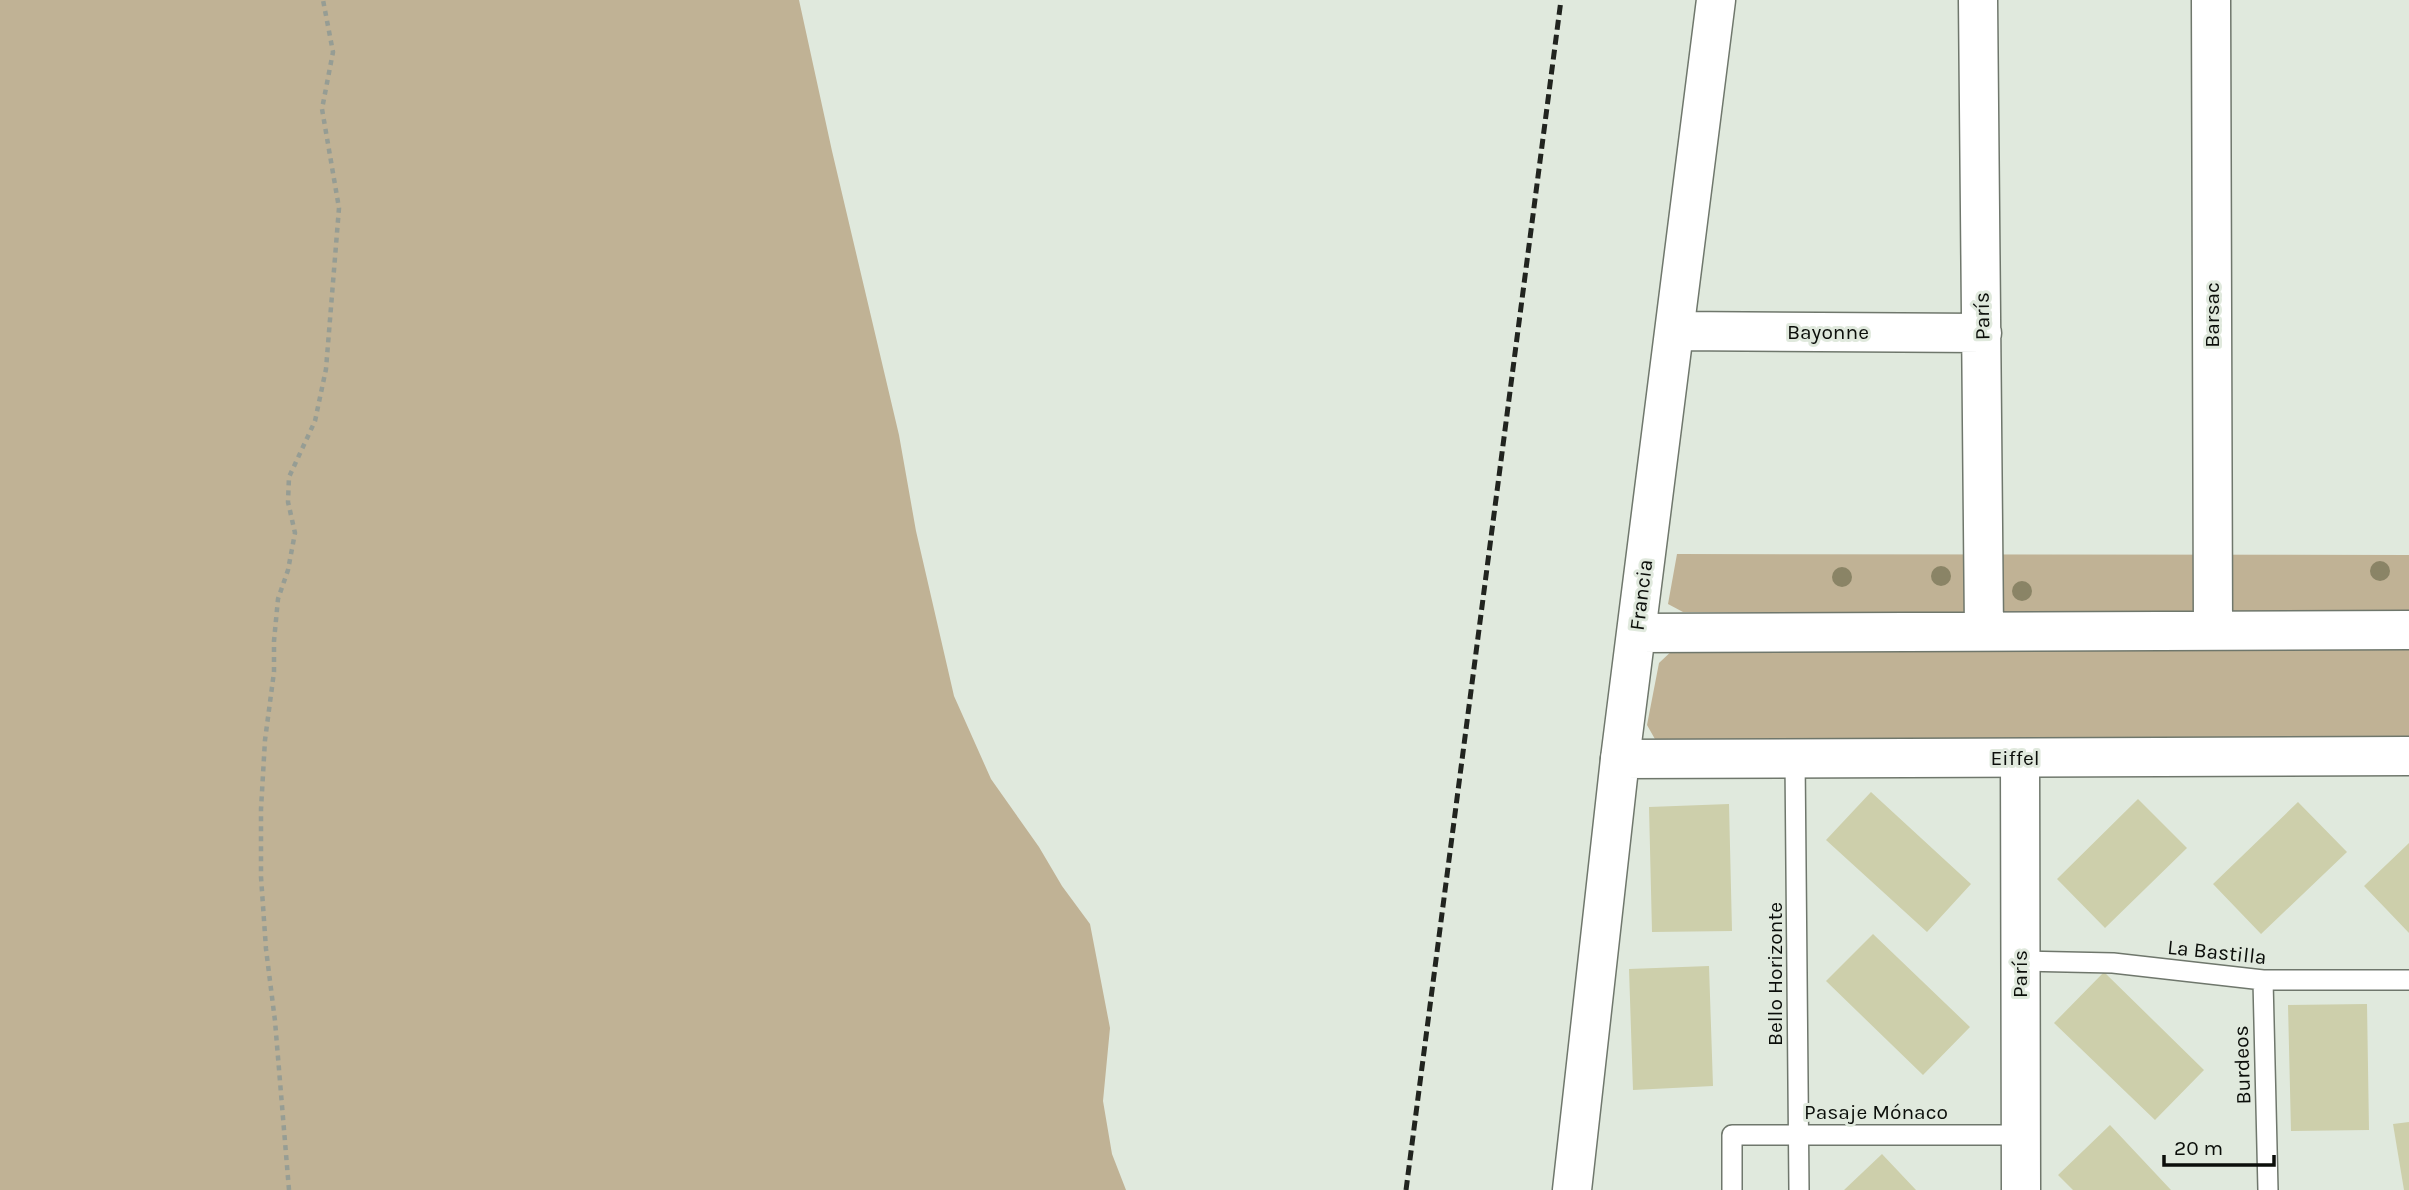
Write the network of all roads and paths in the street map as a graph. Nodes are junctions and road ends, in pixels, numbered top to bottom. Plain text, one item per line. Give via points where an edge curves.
1 (323, 0) edge
2 (1716, 0) edge
3 (1978, 0) edge
4 (2211, 0) edge
5 (1675, 331) junction
6 (1982, 333) junction
7 (2213, 630) junction
8 (2409, 630) edge
9 (1984, 631) junction
10 (1637, 632) junction
11 (2409, 757) edge
12 (1795, 758) junction
13 (2020, 758) junction
14 (1620, 759) junction
15 (2020, 961) junction
16 (2263, 980) junction
17 (2409, 980) edge
18 (1799, 1135) junction
19 (2021, 1135) junction
20 (289, 1190) edge
21 (1572, 1190) edge
22 (1732, 1190) edge
23 (1799, 1190) edge
24 (2021, 1190) edge
25 (2268, 1190) edge

1 - 20 path via 333,52 322,109 339,208 330,329 315,421 289,477 288,502 295,533 278,599 261,808 266,949
2 - 5 street, Francia
3 - 6 street, París
4 - 7 street, Barsac
5 - 6 street, Bayonne
5 - 10 street, Francia
6 - 9 street, París
7 - 8 street
7 - 9 street
9 - 10 street
10 - 14 street, Francia
11 - 13 street, Eiffel
12 - 13 street, Eiffel
12 - 14 street, Eiffel
12 - 18 lane, Bello Horizonte
13 - 15 street, París
14 - 21 street, Francia
15 - 16 lane, La Bastilla via 2113,963
15 - 19 street, París
16 - 17 lane, La Bastilla
16 - 25 lane, Burdeos
18 - 19 lane, Pasaje Mónaco
18 - 22 lane, Pasaje Mónaco via 1732,1135
18 - 23 lane, Bello Horizonte
19 - 24 street, París

